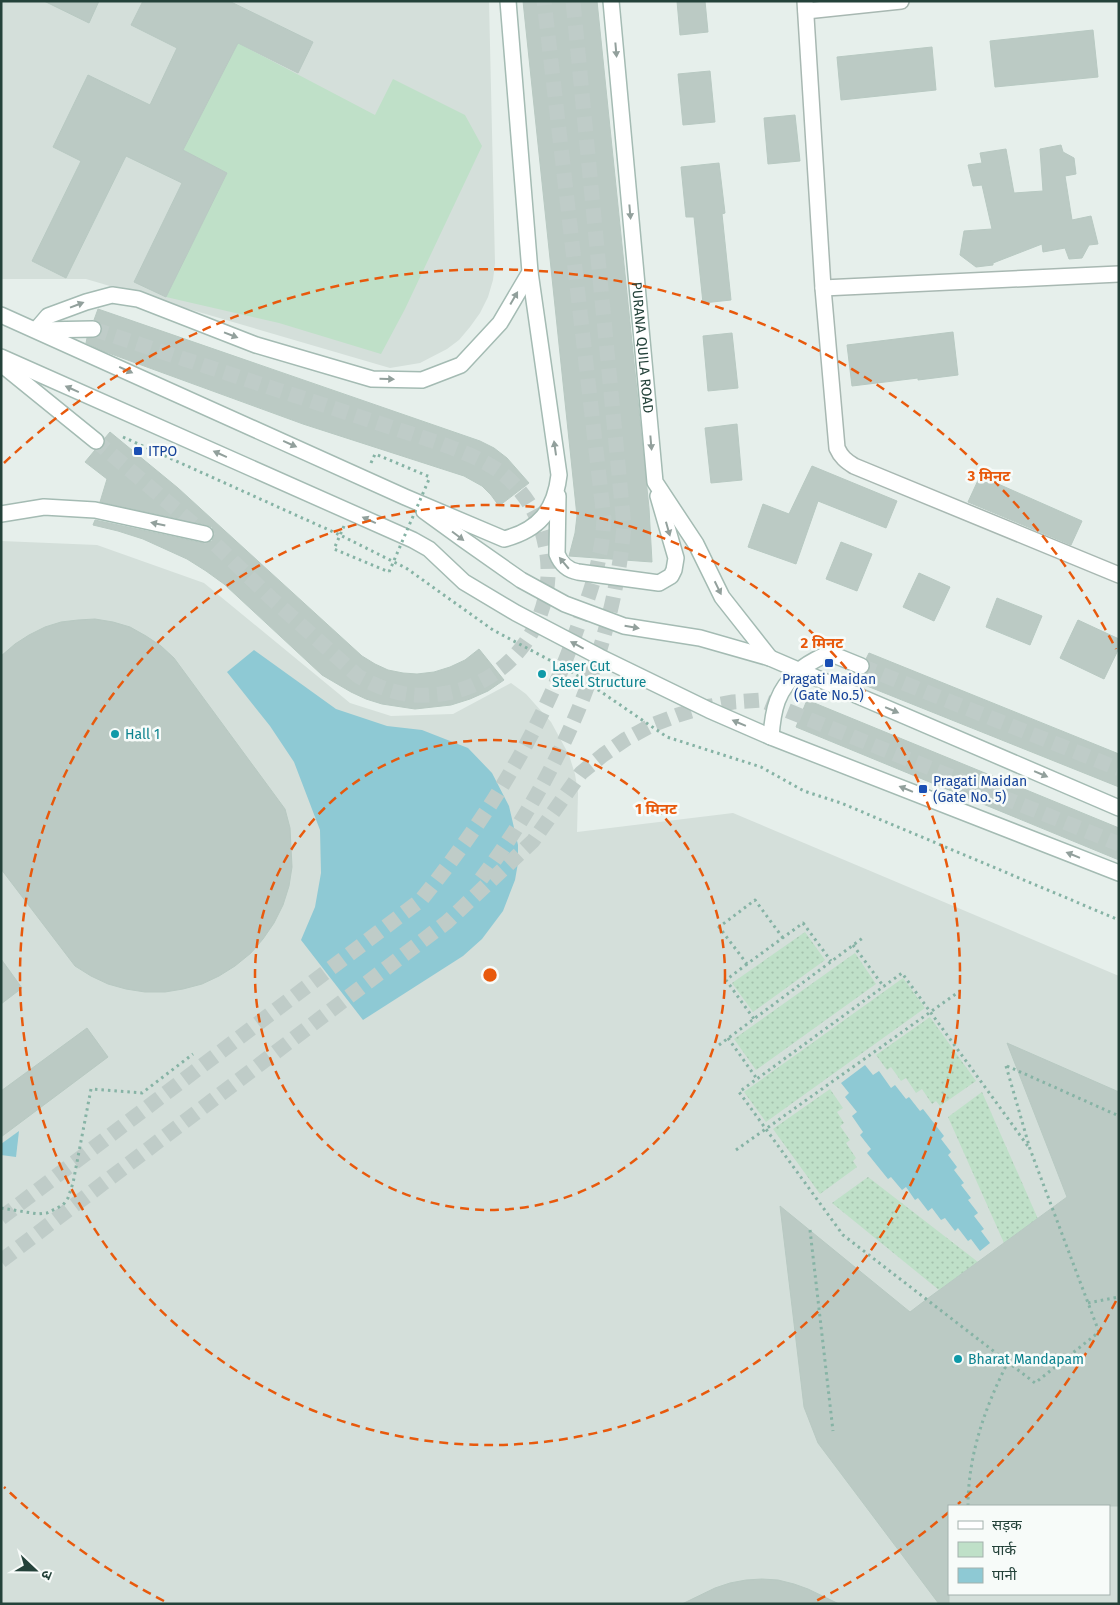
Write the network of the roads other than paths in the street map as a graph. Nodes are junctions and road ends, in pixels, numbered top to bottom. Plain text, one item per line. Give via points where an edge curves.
1 (508, 1) edge
2 (611, 1) edge
3 (901, 1) edge
4 (805, 6) edge
5 (530, 272) junction
6 (1119, 274) edge
7 (823, 288) junction
8 (1, 314) edge
9 (93, 329) tunnel mouth
10 (36, 330) junction
11 (1, 358) edge
12 (1, 364) edge
13 (96, 441) tunnel mouth
14 (558, 475) junction
15 (654, 482) junction
16 (405, 497) junction
17 (1, 514) edge
18 (206, 534) dead end
19 (1119, 575) edge
20 (770, 658) junction
21 (861, 666) tunnel mouth
22 (799, 670) junction
23 (771, 737) junction
24 (1119, 808) edge
25 (1119, 873) edge

1 - 5 main road
2 -> 15 main road, PURANA QUILA ROAD
3 - 4 main road
4 - 7 main road
10 -> 5 main road via 48,316 112,295 138,299 256,345 372,379 422,380 461,365 500,323
14 -> 5 main road
6 - 7 main road
7 - 19 main road via 837,448 844,460
8 - 10 main road
9 - 10 main road
10 -> 16 main road
23 -> 11 main road via 709,710 524,618 464,582 413,540
12 - 13 main road
15 -> 14 main road via 676,558 671,576 659,583 572,571 562,564 557,548
14 - 16 main road via 554,500 539,522 517,536 504,539
15 -> 20 main road, PURANA QUILA ROAD via 696,544 722,597
16 -> 20 main road via 521,580 565,604 624,626 700,638
18 -> 17 main road via 95,510 44,507
20 - 22 main road
21 - 22 main road via 829,653
22 - 23 main road via 777,699
22 -> 24 main road
25 -> 23 main road

